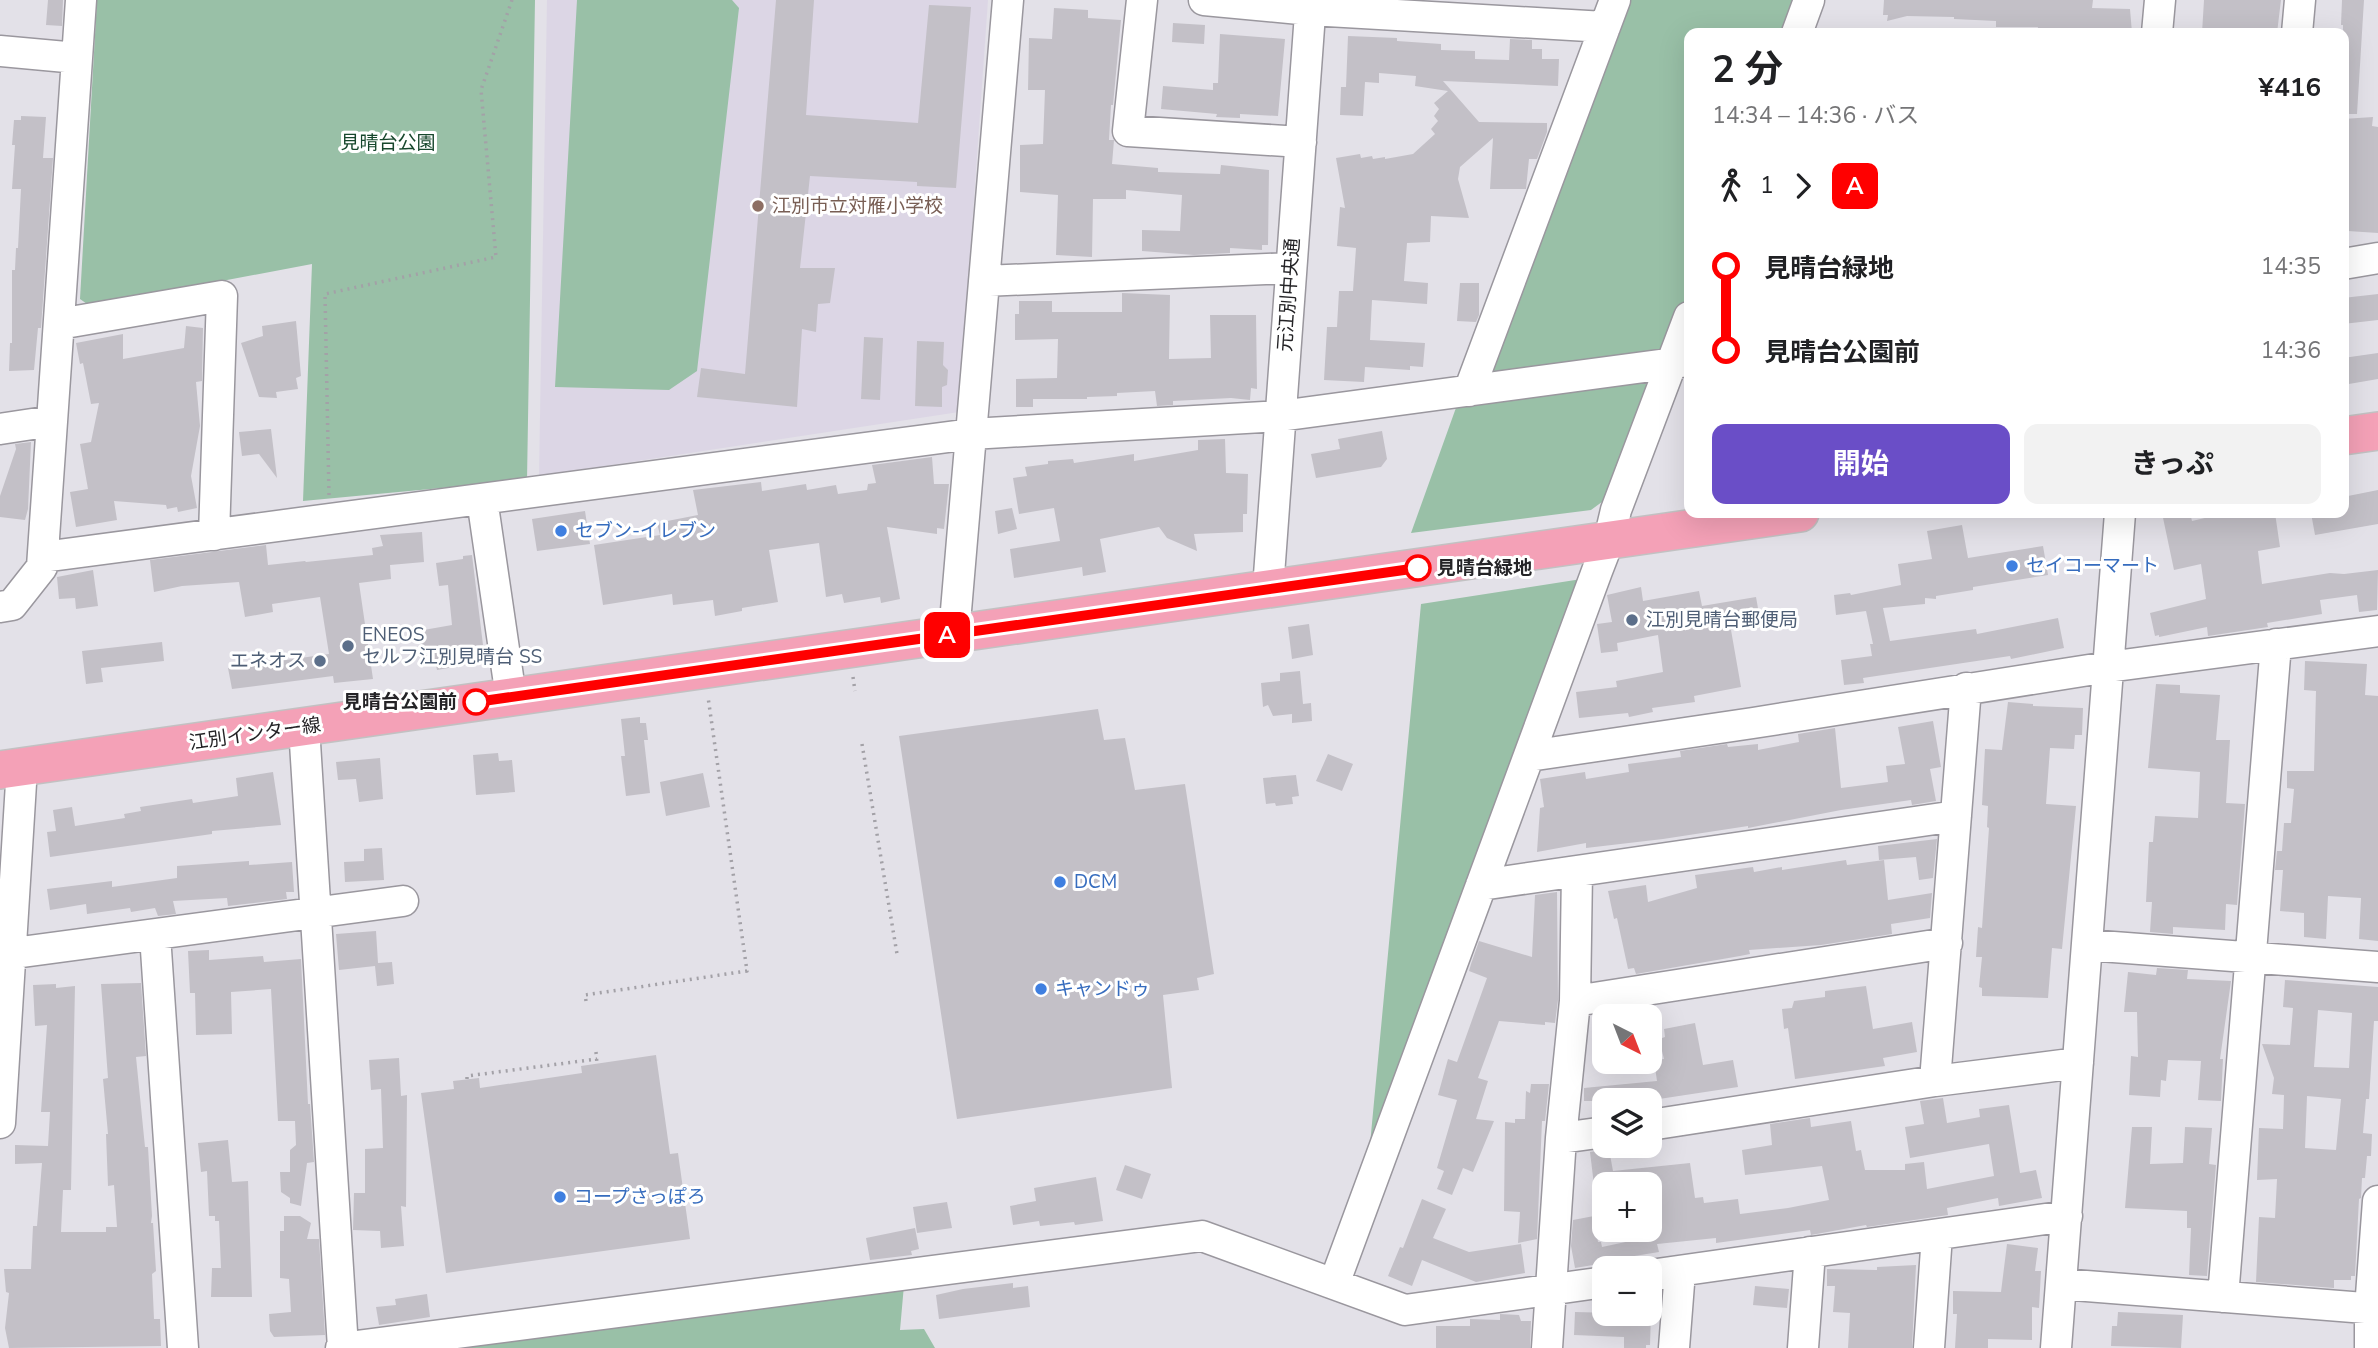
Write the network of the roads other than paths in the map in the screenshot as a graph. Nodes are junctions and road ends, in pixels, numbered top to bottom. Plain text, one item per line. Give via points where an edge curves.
1 (81, 0) edge
2 (1008, 0) edge
3 (1142, 0) edge
4 (1204, 0) edge
5 (1809, 0) edge
6 (2160, 0) edge
7 (2300, 0) edge
8 (1311, 5) edge
9 (1610, 14) edge
10 (1799, 28) edge
11 (2157, 28) edge
12 (2297, 28) edge
13 (0, 51) edge
14 (77, 58) junction
15 (1301, 142) junction
16 (2378, 258) edge
17 (2349, 263) edge
18 (1291, 268) junction
19 (984, 281) junction
20 (59, 324) junction
21 (1684, 343) edge
22 (1680, 363) edge
23 (1469, 391) junction
24 (1280, 416) junction
25 (52, 421) junction
26 (0, 429) edge
27 (2378, 431) edge
28 (971, 433) junction
29 (2349, 435) edge
30 (482, 499) junction
31 (1765, 518) edge
32 (2120, 518) edge
33 (214, 534) junction
34 (1609, 540) junction
35 (43, 557) junction
36 (1268, 589) junction
37 (0, 607) edge
38 (2378, 631) edge
39 (954, 634) junction
40 (2276, 645) junction
41 (2108, 667) junction
42 (1966, 688) junction
43 (510, 697) junction
44 (304, 727) junction
45 (1529, 756) junction
46 (11, 768) edge
47 (1956, 816) junction
48 (1577, 873) junction
49 (1481, 886) junction
50 (403, 901) dead end
51 (314, 914) junction
52 (155, 934) junction
53 (1947, 943) junction
54 (2087, 945) junction
55 (5, 954) edge
56 (2251, 957) junction
57 (2378, 967) edge
58 (1575, 1001) junction
59 (2078, 1063) junction
60 (1936, 1081) junction
61 (0, 1109) edge
62 (0, 1123) edge
63 (1662, 1123) edge
64 (1592, 1134) edge
65 (1561, 1138) junction
66 (2378, 1201) edge
67 (2067, 1216) junction
68 (1937, 1234) junction
69 (1810, 1252) junction
70 (1680, 1271) junction
71 (1662, 1273) edge
72 (2062, 1283) junction
73 (1334, 1284) junction
74 (1592, 1284) edge
75 (1552, 1289) junction
76 (2223, 1297) junction
77 (2374, 1309) edge
78 (183, 1348) edge
79 (342, 1348) edge
80 (1547, 1348) edge
81 (1674, 1348) edge
82 (1803, 1348) edge
83 (1929, 1348) edge
84 (2056, 1348) edge
85 (2370, 1348) edge

1 - 14 street
2 - 19 street
3 - 15 street via 1128,131
4 - 8 street
5 - 10 street
6 - 11 street
7 - 12 street
8 - 9 street
8 - 15 street, 元江別中央通
9 - 23 street
13 - 14 street
14 - 20 street
15 - 18 street, 元江別中央通
16 - 17 street
18 - 19 street
18 - 24 street, 元江別中央通
19 - 28 street
20 - 25 street
20 - 33 street via 222,296
21 - 22 street
22 - 23 street
22 - 34 street via 1615,512
23 - 24 street
24 - 28 street
24 - 36 street, 元江別中央通
25 - 26 street
25 - 35 street
27 - 29 main road
28 - 30 street
28 - 39 street
30 - 33 street
30 - 43 street
31 - 34 main road, 江別インター線
32 - 41 street
33 - 35 street
34 - 36 main road, 江別インター線
34 - 45 street
35 - 37 street via 42,567 12,606
36 - 39 main road, 江別インター線
38 - 40 street
39 - 43 main road, 江別インター線
40 - 41 street
40 - 56 street
41 - 42 street
41 - 54 street
42 - 45 street
42 - 47 street
43 - 44 main road, 江別インター線
44 - 46 main road, 江別インター線
44 - 51 street
45 - 49 street
46 - 55 street
47 - 48 street
47 - 53 street
48 - 49 street
48 - 58 street
49 - 73 street
50 - 51 street
51 - 52 street
51 - 79 street
52 - 55 street
52 - 78 street
53 - 58 street
53 - 60 street
54 - 56 street
54 - 59 street
55 - 61 street
56 - 57 street
56 - 76 street
58 - 65 street
59 - 60 street
59 - 67 street
60 - 63 street
61 - 62 street
64 - 65 street
65 - 75 street
66 - 77 street
67 - 68 street
67 - 72 street
68 - 69 street
68 - 83 street
69 - 70 street
69 - 82 street
70 - 71 street
70 - 81 street
72 - 76 street
72 - 84 street
73 - 75 street via 1405,1310
73 - 79 street via 1202,1236
74 - 75 street
75 - 80 street
76 - 77 street
77 - 85 street

